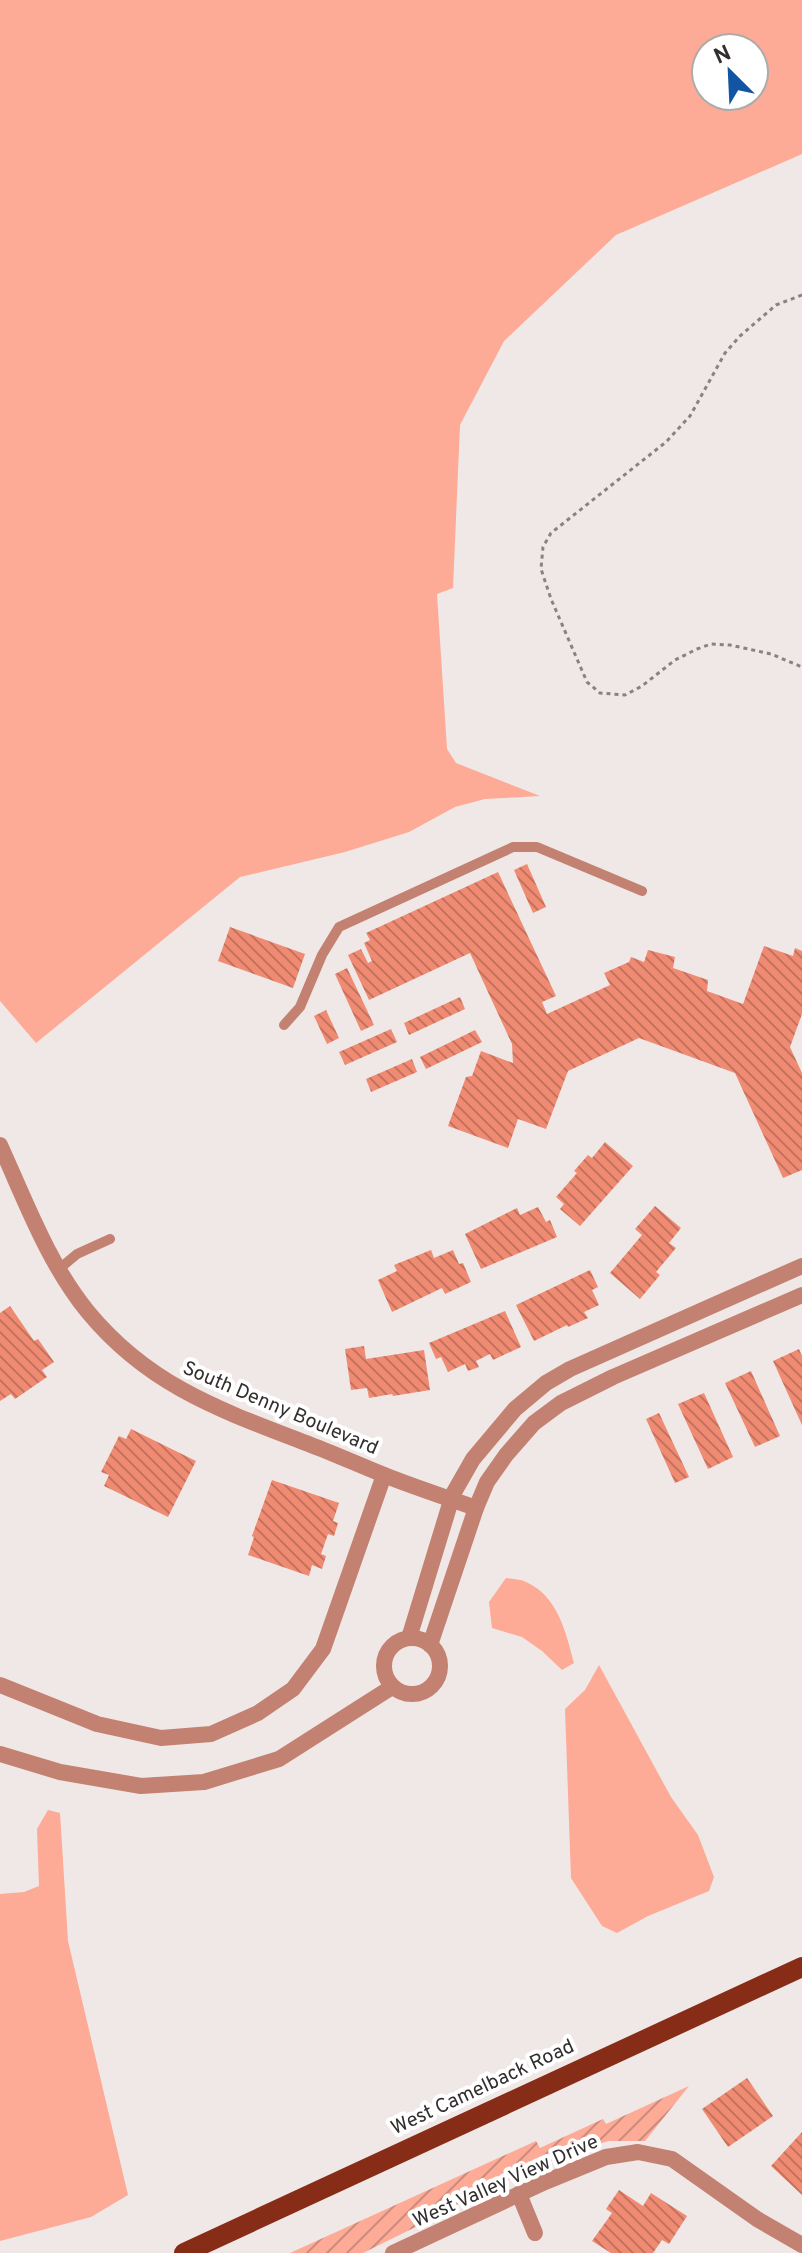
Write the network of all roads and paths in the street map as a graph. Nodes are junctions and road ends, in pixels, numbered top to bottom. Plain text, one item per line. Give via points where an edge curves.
1 (802, 295) edge
2 (802, 667) edge
3 (642, 891) dead end
4 (284, 1025) dead end
5 (0, 1145) edge
6 (110, 1239) dead end
7 (802, 1266) edge
8 (59, 1269) junction
9 (802, 1295) edge
10 (384, 1475) junction
11 (451, 1499) junction
12 (476, 1508) junction
13 (409, 1638) junction
14 (430, 1645) junction
15 (0, 1685) edge
16 (392, 1687) junction
17 (0, 1754) edge
18 (802, 1967) edge
19 (519, 2194) junction
20 (535, 2233) dead end
21 (802, 2245) edge
22 (184, 2253) edge
23 (393, 2253) edge

1 - 2 path via 776,305 740,336 690,416 666,442 551,533 541,569 587,682 600,693 625,695 675,660 711,644 771,654
3 - 4 lane via 537,847 513,847 339,927 300,1007
5 - 8 street, South Denny Boulevard
6 - 8 lane
7 - 11 street via 546,1383 492,1435
8 - 10 street, South Denny Boulevard via 89,1313 157,1377 228,1413
9 - 12 street via 561,1403 534,1423 506,1455
10 - 11 street, South Denny Boulevard
10 - 15 street, South Denny Boulevard via 323,1649 293,1689 258,1713 211,1734 161,1738 97,1724
11 - 12 street, South Denny Boulevard
11 - 13 street
12 - 14 street
13 - 14 street
13 - 16 street via 396,1643 385,1658
14 - 16 street via 440,1660 432,1686 417,1694
16 - 17 street via 279,1759 204,1782 141,1786 60,1772
18 - 22 main road, West Camelback Road
19 - 20 street
19 - 21 street, West Valley View Drive via 606,2157 638,2152 672,2159
19 - 23 street, West Valley View Drive

